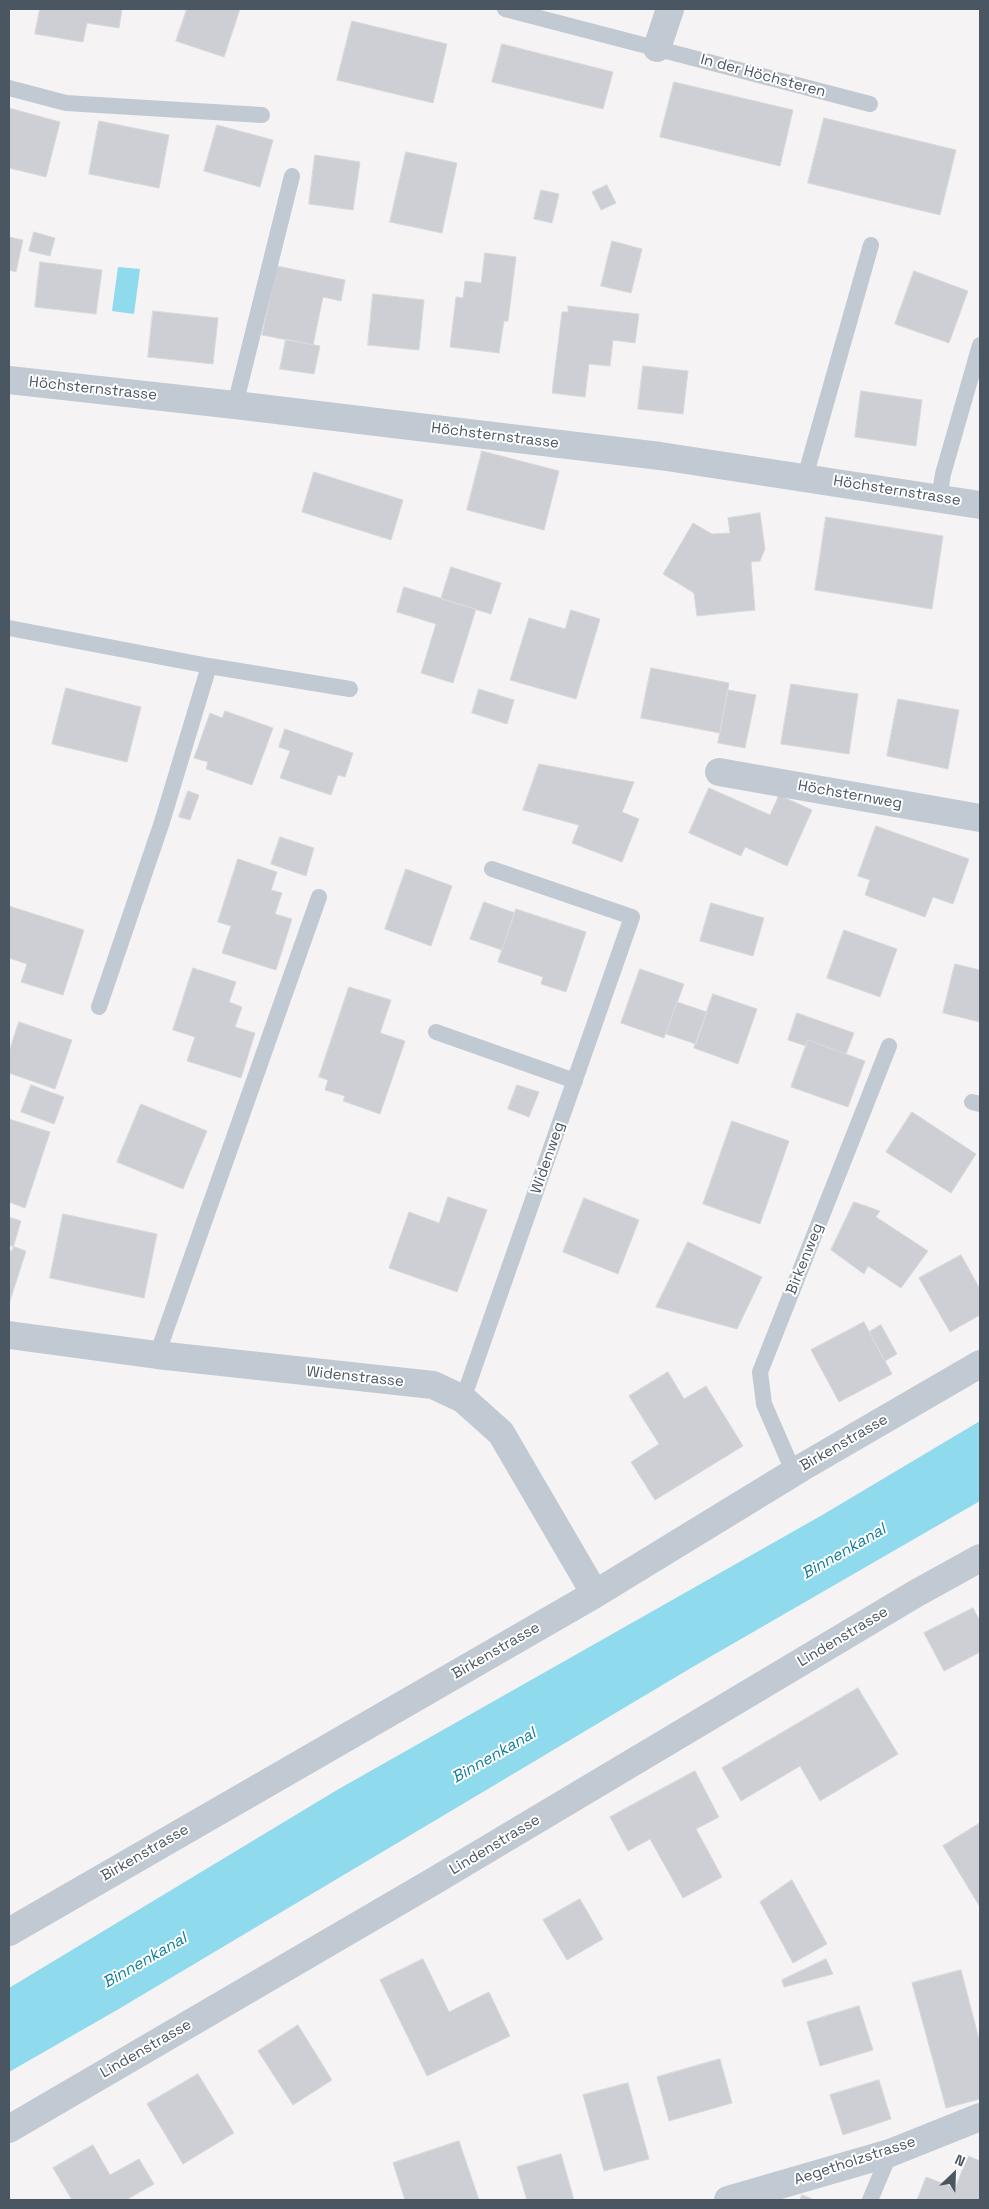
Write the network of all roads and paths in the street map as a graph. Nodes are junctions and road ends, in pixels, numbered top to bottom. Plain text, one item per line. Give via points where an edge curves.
1 (505, 9) edge
2 (670, 9) edge
3 (657, 48) junction
4 (9, 88) edge
5 (870, 104) dead end
6 (262, 115) dead end
7 (292, 176) dead end
8 (871, 245) dead end
9 (980, 345) edge
10 (9, 380) edge
11 (235, 404) junction
12 (805, 477) junction
13 (940, 498) junction
14 (980, 505) edge
15 (9, 628) edge
16 (209, 666) junction
17 (350, 689) dead end
18 (719, 772) dead end
19 (980, 818) edge
20 (492, 870) dead end
21 (319, 897) dead end
22 (99, 1007) dead end
23 (436, 1032) dead end
24 (889, 1046) dead end
25 (575, 1081) junction
26 (9, 1335) edge
27 (156, 1356) junction
28 (980, 1364) edge
29 (463, 1399) junction
30 (794, 1473) junction
31 (980, 1558) edge
32 (595, 1594) junction
33 (9, 1932) edge
34 (980, 2117) edge
35 (9, 2129) edge
36 (890, 2152) junction
37 (728, 2200) edge
38 (870, 2200) edge

1 - 3 lane, In der Höchsteren
2 - 3 street
3 - 5 lane, In der Höchsteren
4 - 6 lane via 66,103
7 - 11 lane
8 - 12 lane
9 - 13 lane via 943,474
10 - 11 street, Höchsternstrasse
11 - 12 street, Höchsternstrasse
12 - 13 street, Höchsternstrasse
13 - 14 street, Höchsternstrasse
15 - 16 lane
16 - 17 lane
16 - 22 lane via 162,822
18 - 19 street, Höchsternweg
20 - 25 lane, Widenweg via 632,917
21 - 27 lane
23 - 25 lane
24 - 30 lane, Birkenweg via 760,1372 764,1404
25 - 29 lane, Widenweg
26 - 27 street, Widenstrasse
27 - 29 street, Widenstrasse via 433,1385
28 - 30 street, Birkenstrasse
29 - 32 street, Widenstrasse via 501,1433
30 - 32 street, Birkenstrasse
31 - 35 street, Lindenstrasse
32 - 33 street, Birkenstrasse
34 - 36 street, Aegetholzstrasse
36 - 37 street, Aegetholzstrasse
36 - 38 lane

